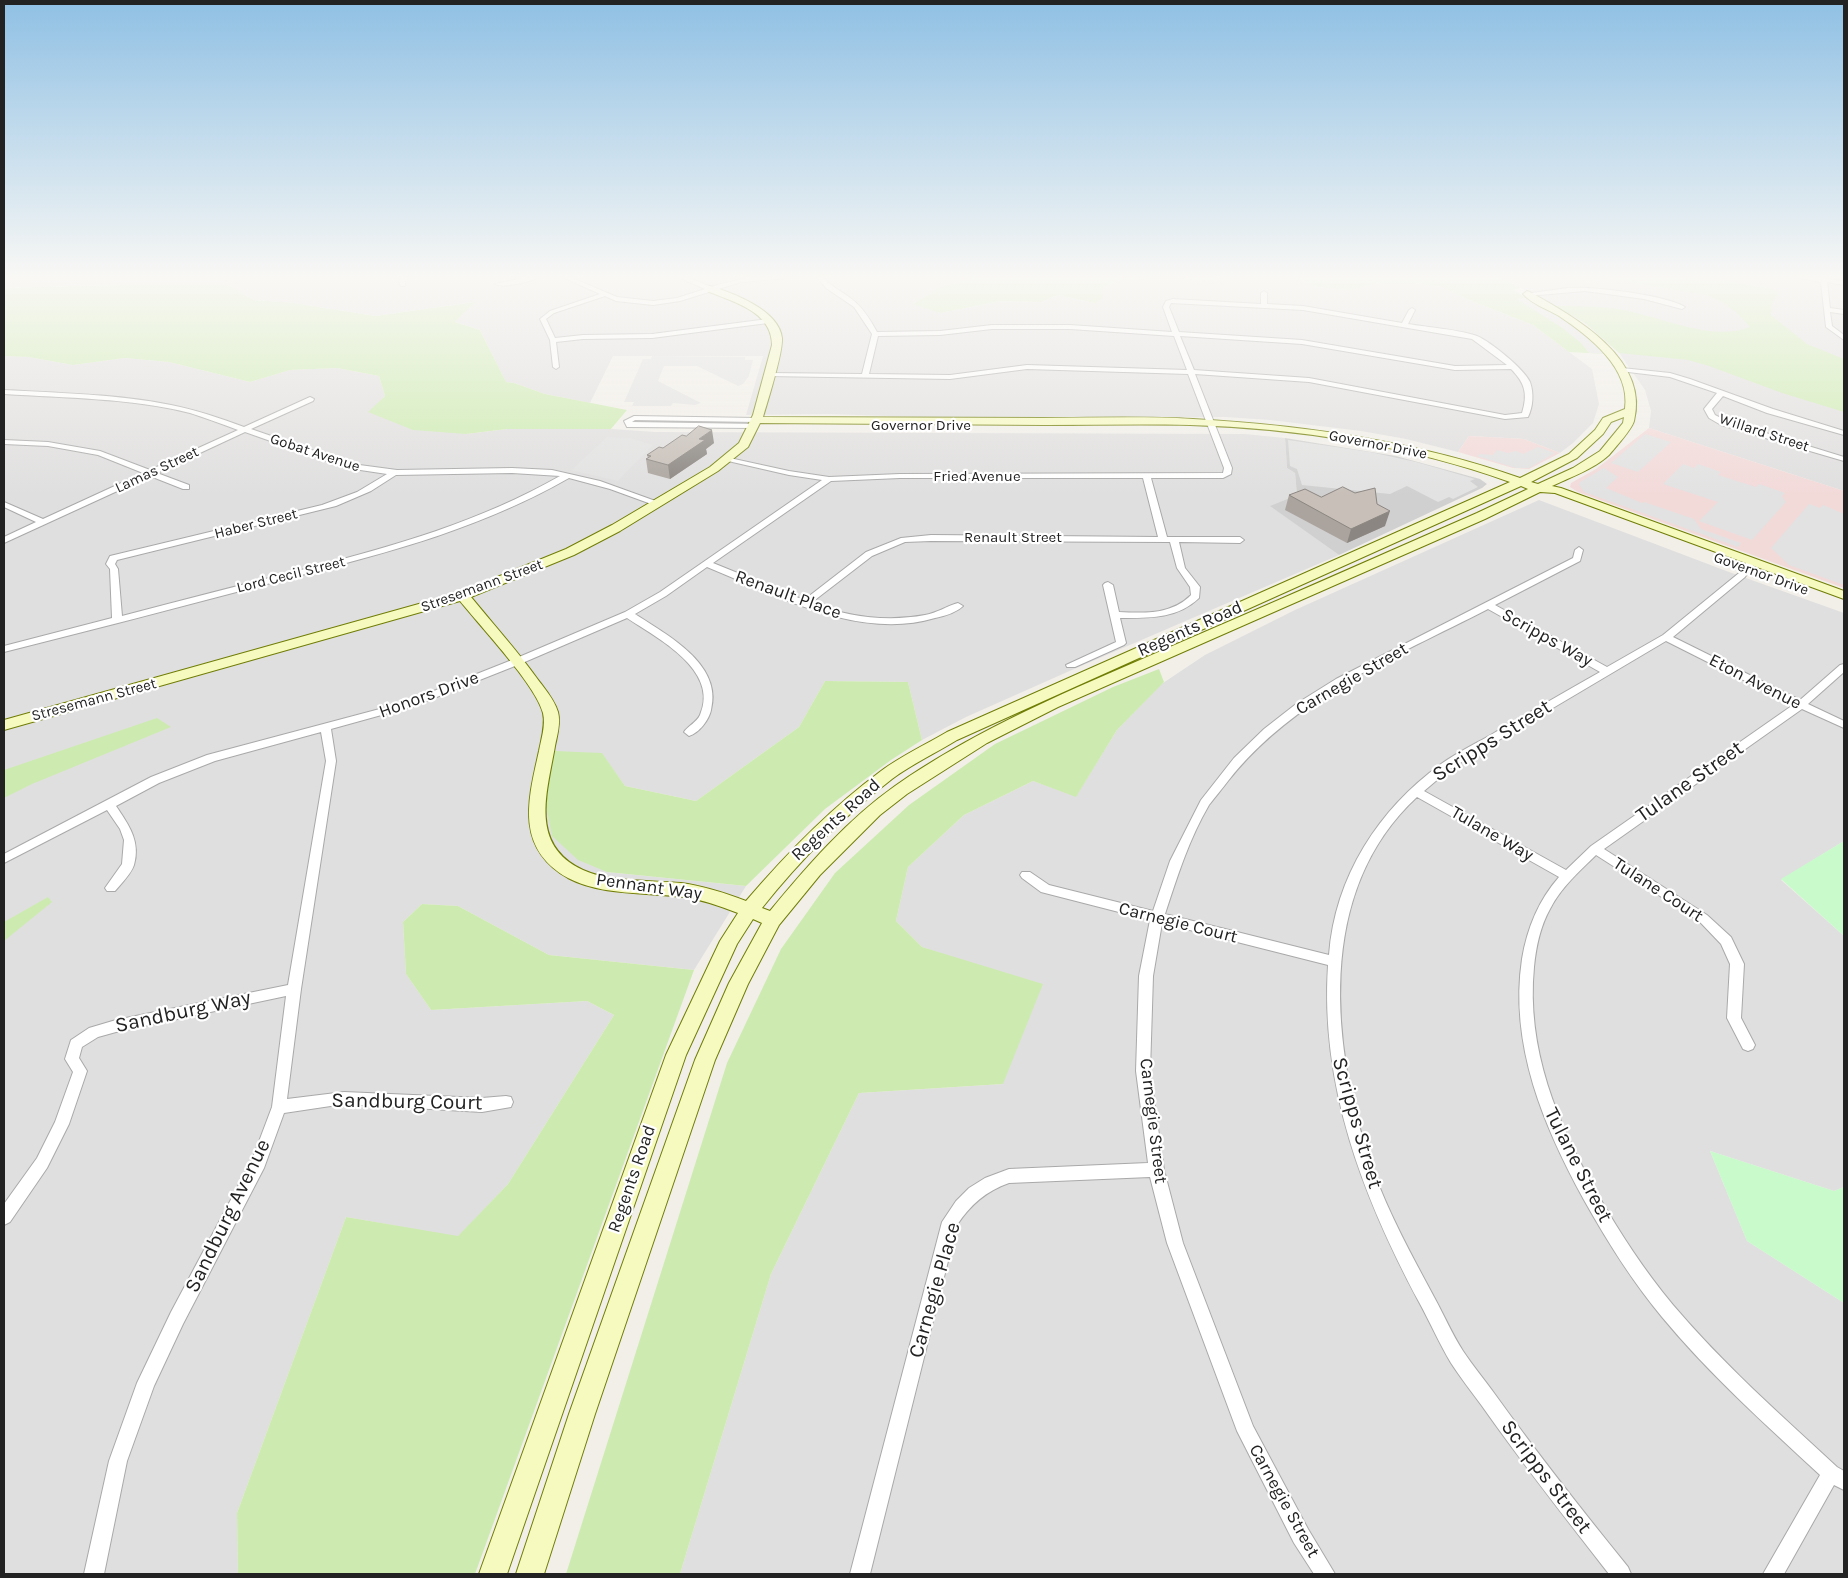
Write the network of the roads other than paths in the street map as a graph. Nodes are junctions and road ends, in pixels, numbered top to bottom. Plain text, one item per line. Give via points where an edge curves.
1 (554, 349) edge
2 (776, 349) edge
3 (872, 349) edge
4 (1182, 349) edge
5 (1341, 349) edge
6 (1492, 349) edge
7 (1605, 349) edge
8 (556, 367) dead end
9 (1511, 367) junction
10 (1622, 370) junction
11 (1191, 372) junction
12 (769, 376) junction
13 (865, 376) junction
14 (4, 392) edge
15 (1722, 392) junction
16 (310, 399) dead end
17 (1628, 411) junction
18 (755, 423) junction
19 (1212, 424) junction
20 (245, 429) junction
21 (1844, 432) edge
22 (4, 442) edge
23 (728, 459) junction
24 (1844, 459) edge
25 (151, 473) junction
26 (394, 474) junction
27 (568, 475) junction
28 (1147, 477) junction
29 (830, 479) junction
30 (1521, 482) junction
31 (186, 487) dead end
32 (1540, 489) junction
33 (657, 503) junction
34 (4, 504) edge
35 (43, 522) junction
36 (1162, 539) junction
37 (1174, 539) junction
38 (4, 540) edge
39 (1240, 540) dead end
40 (1579, 550) dead end
41 (707, 564) junction
42 (1749, 565) junction
43 (1108, 585) dead end
44 (1844, 594) edge
45 (463, 596) junction
46 (805, 603) junction
47 (1844, 605) edge
48 (958, 606) dead end
49 (1488, 606) junction
50 (628, 614) junction
51 (1115, 615) junction
52 (117, 619) junction
53 (1666, 637) junction
54 (4, 648) edge
55 (516, 662) junction
56 (1070, 665) dead end
57 (1844, 667) edge
58 (1606, 671) junction
59 (1801, 705) junction
60 (4, 725) edge
61 (1844, 725) edge
62 (325, 727) junction
63 (688, 732) dead end
64 (1416, 791) junction
65 (108, 803) junction
66 (1595, 849) junction
67 (4, 860) edge
68 (1026, 875) dead end
69 (1568, 877) junction
70 (111, 888) dead end
71 (749, 911) junction
72 (1157, 918) junction
73 (773, 920) junction
74 (1334, 961) junction
75 (294, 989) junction
76 (1748, 1045) dead end
77 (506, 1102) dead end
78 (279, 1107) junction
79 (1156, 1170) junction
80 (4, 1217) edge
81 (1838, 1477) edge
82 (94, 1574) edge
83 (493, 1574) edge
84 (530, 1574) edge
85 (860, 1574) edge
86 (1325, 1574) edge
87 (1621, 1574) edge
88 (1773, 1574) edge

1 - 8 street
2 - 12 street, Stresemann Street
3 - 13 street
4 - 11 street
5 - 9 street via 1455,368
6 - 9 street
7 - 10 street, Regents Road
9 - 11 street via 1526,381 1528,390 1527,412 1518,417 1486,415 1309,380
10 - 15 street via 1670,375
10 - 17 street, Regents Road via 1630,389
11 - 13 street via 1027,367 950,376
11 - 19 street
12 - 13 street
12 - 18 street, Stresemann Street
14 - 20 street, Gobat Avenue via 140,401 194,412
15 - 21 street via 1770,411
15 - 24 street, Willard Street via 1708,409 1712,416 1724,423
16 - 20 street, Lamas Street
17 - 30 street, Regents Road via 1607,420 1600,432 1573,456
17 - 32 street, Regents Road via 1628,423 1604,453
18 - 18 street, Governor Drive via 634,418 628,422 630,425
18 - 19 street, Governor Drive via 1193,427
18 - 23 street, Stresemann Street via 744,445
19 - 28 street, Fried Avenue via 1228,468 1227,474 1216,478
19 - 30 street, Governor Drive via 1299,431 1370,442 1444,458
20 - 25 street, Lamas Street
20 - 26 street, Gobat Avenue via 350,466
22 - 25 street via 78,448
23 - 29 street, Fried Avenue
23 - 33 street, Stresemann Street
25 - 31 street
25 - 35 street, Lamas Street
26 - 27 street, Gobat Avenue via 506,470
26 - 52 street, Haber Street via 324,508 113,558 110,564 114,569
27 - 33 street, Gobat Avenue via 599,482
27 - 52 street, Lord Cecil Street via 535,495 456,529 399,547
28 - 29 street, Fried Avenue via 900,476
28 - 36 street
29 - 41 street, Honors Drive
30 - 32 street, Governor Drive
30 - 71 street, Regents Road via 952,736 888,774 844,808 784,868
32 - 42 street, Governor Drive via 1545,495
32 - 73 street, Regents Road via 1053,704 982,739 874,811 814,870
33 - 45 street, Stresemann Street via 570,552
34 - 35 street
35 - 38 street, Lamas Street
36 - 37 street, Renault Street
36 - 46 street, Renault Street via 904,540 869,554
37 - 39 street, Renault Street
37 - 51 street via 1181,568 1196,587 1196,596 1187,606 1176,611
40 - 49 street, Carnegie Street via 1577,559
41 - 46 street, Renault Place
41 - 50 street, Honors Drive
42 - 44 street, Governor Drive
42 - 47 street, Governor Drive
42 - 53 street, Scripps Street via 1742,575
43 - 51 street
45 - 55 street, Pennant Way
45 - 60 street, Stresemann Street
46 - 48 street, Renault Place via 853,618 887,620 943,615
49 - 58 street, Scripps Way
49 - 72 street, Carnegie Street via 1340,681 1268,731 1238,761 1205,803 1176,861
50 - 55 street, Honors Drive
50 - 63 street via 679,648 696,664 709,699 704,718
51 - 56 street via 1121,643
52 - 54 street, Lord Cecil Street
53 - 58 street, Scripps Street
53 - 59 street, Eton Avenue
55 - 62 street, Honors Drive via 410,704
55 - 71 street, Pennant Way via 542,694 551,713 535,813 544,846 576,874 600,881 715,896
57 - 59 street, Tulane Street
58 - 64 street, Scripps Street via 1446,766
59 - 61 street, Eton Avenue
59 - 66 street, Tulane Street
62 - 65 street, Honors Drive via 211,758
62 - 75 street, Sandburg Avenue via 331,761
64 - 69 street, Tulane Way
64 - 74 street, Scripps Street via 1385,824 1364,857 1344,904
65 - 67 street, Honors Drive
65 - 70 street via 130,840 128,865
66 - 69 street, Tulane Street
66 - 76 street, Tulane Court via 1703,918 1726,941 1737,964 1734,1018
68 - 72 street, Carnegie Court via 1046,889
69 - 81 street, Tulane Street via 1550,896 1534,932 1527,968 1526,1002 1533,1066 1556,1130 1624,1253 1682,1328 1750,1398
71 - 73 street, Pennant Way
71 - 83 street, Regents Road via 711,976 676,1054
72 - 74 street, Carnegie Court
72 - 79 street, Carnegie Street via 1146,976 1142,1072
73 - 84 main road, Regents Road via 739,983 705,1060
74 - 87 street, Scripps Street via 1334,1038 1347,1104 1366,1170 1400,1250 1456,1355 1526,1454
75 - 78 street, Sandburg Avenue
75 - 80 street, Sandburg Way via 116,1026 94,1032 76,1044 72,1059 80,1071 62,1124 42,1163
77 - 78 street, Sandburg Court via 482,1104 344,1098
78 - 82 street, Sandburg Avenue via 259,1163 176,1318 146,1383 118,1461
79 - 85 street, Carnegie Place via 1009,1176 987,1184 960,1207 950,1222
79 - 86 street, Carnegie Street via 1174,1243 1246,1431 1301,1536
81 - 88 street

